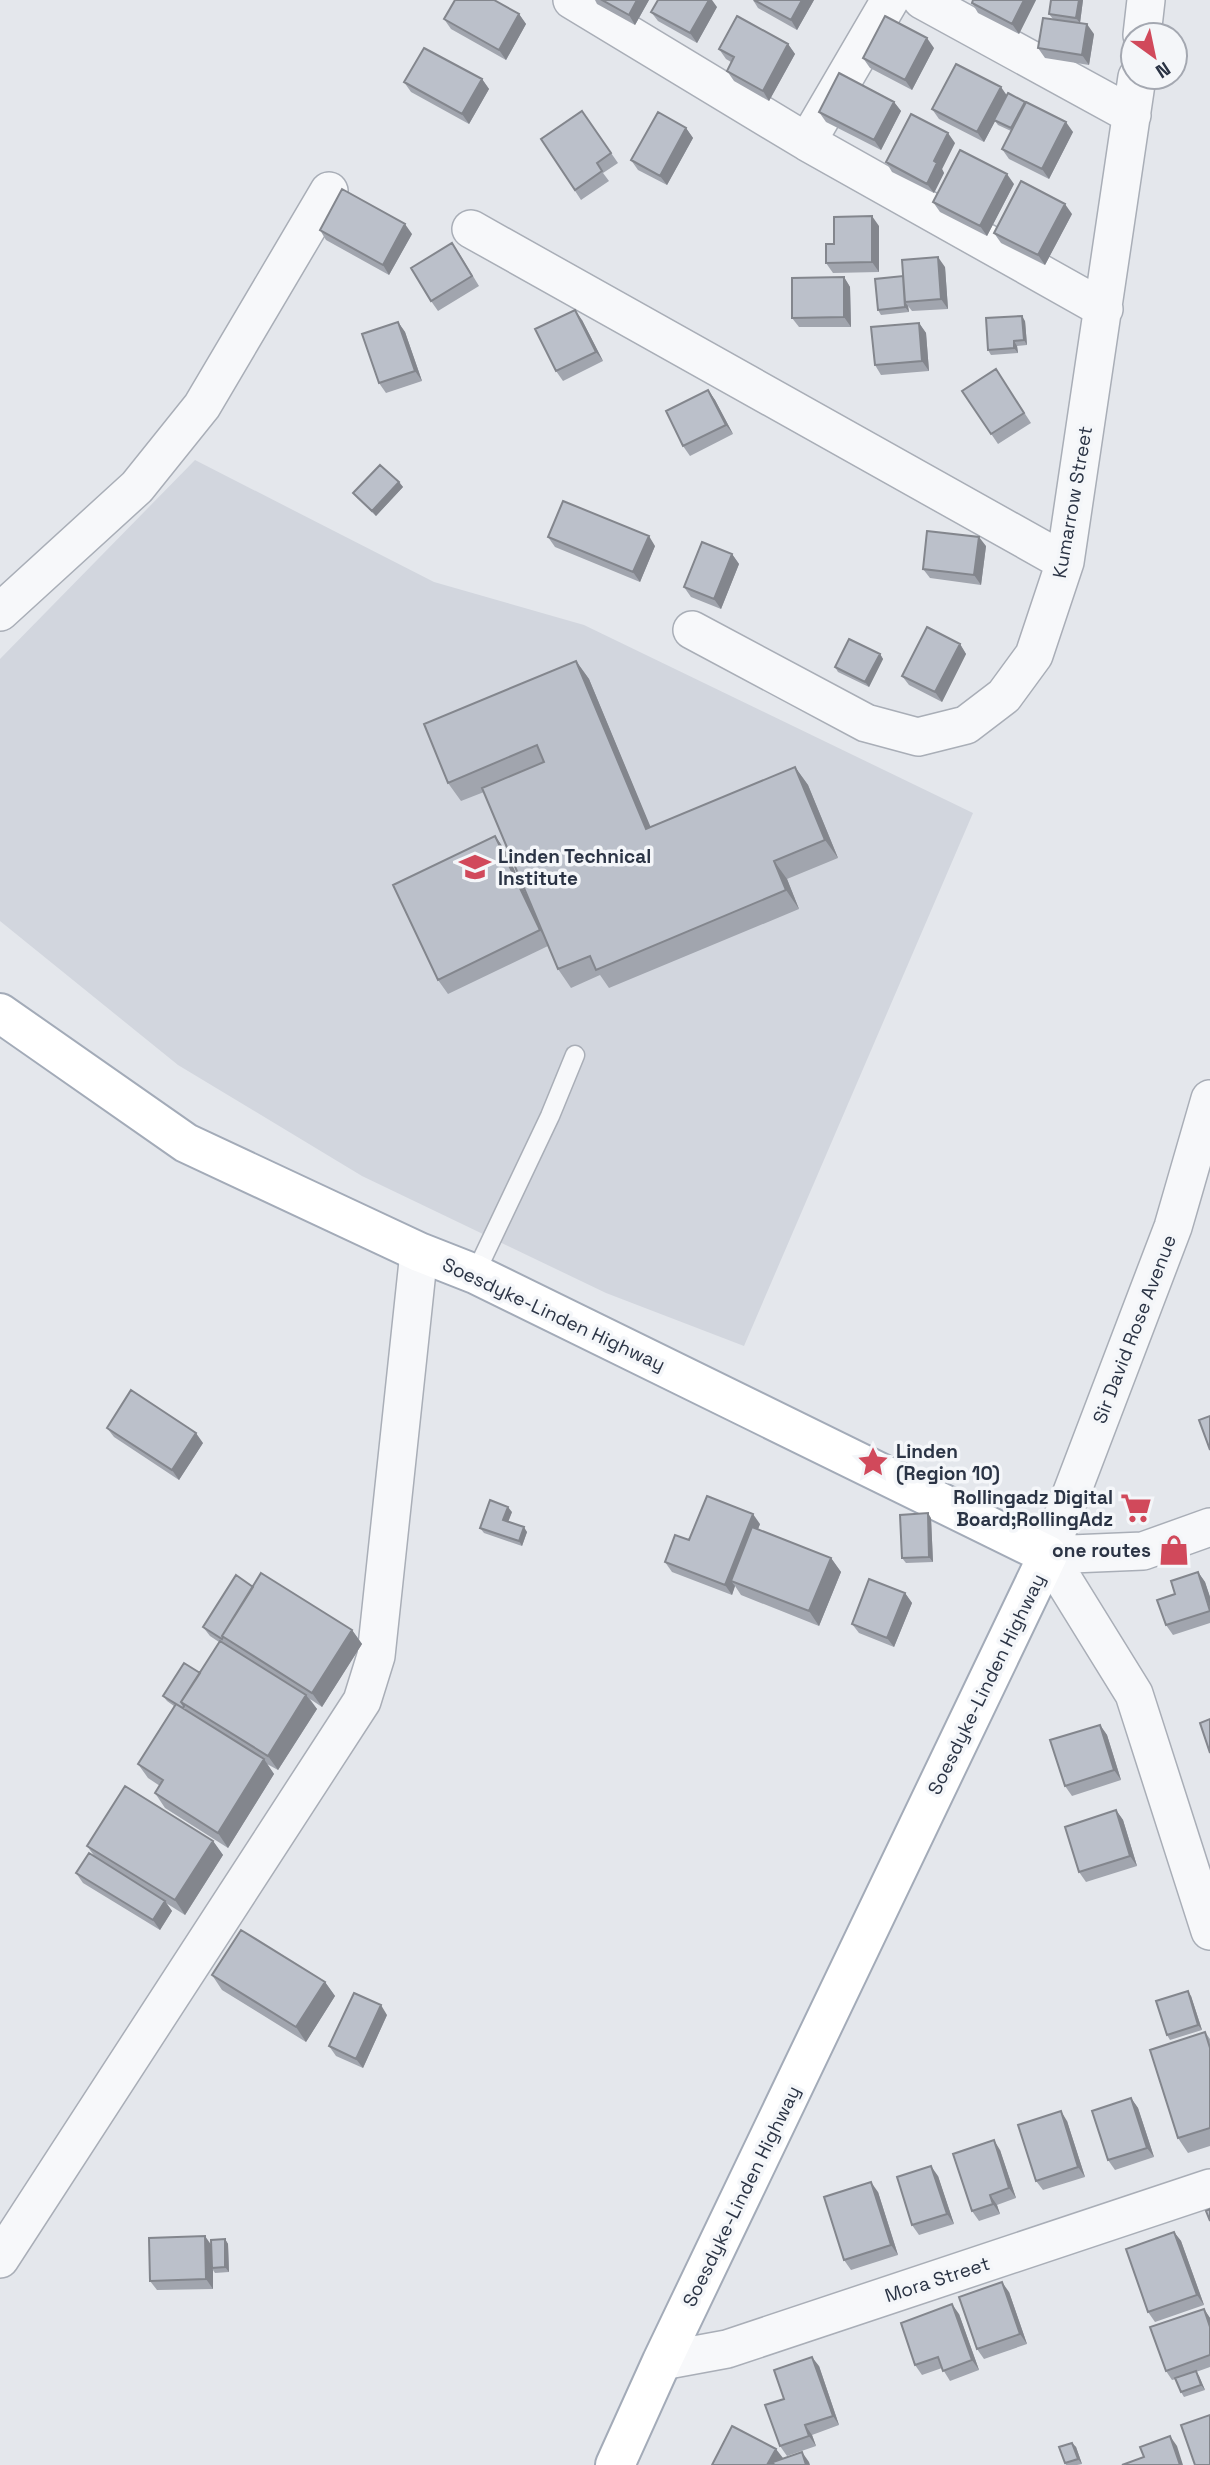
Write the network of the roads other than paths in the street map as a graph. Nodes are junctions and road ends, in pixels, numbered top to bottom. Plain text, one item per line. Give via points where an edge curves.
1 (572, 0) edge
2 (890, 0) edge
3 (922, 0) edge
4 (1146, 0) edge
5 (1144, 21) edge
6 (1135, 91) edge
7 (1132, 115) junction
8 (807, 142) junction
9 (329, 191) dead end
10 (471, 229) dead end
11 (1104, 309) junction
12 (1065, 562) junction
13 (0, 612) edge
14 (692, 630) dead end
15 (0, 1013) edge
16 (575, 1055) dead end
17 (1210, 1099) edge
18 (419, 1252) junction
19 (475, 1274) junction
20 (1210, 1527) edge
21 (1048, 1555) junction
22 (1197, 1849) edge
23 (1210, 1931) edge
24 (1210, 2188) edge
25 (0, 2259) edge
26 (662, 2361) junction
27 (615, 2465) edge

1 - 8 street
2 - 8 street
3 - 7 street
4 - 5 street
6 - 7 street, Kumarrow Street
7 - 11 street, Kumarrow Street
8 - 11 street
9 - 13 street via 202,406 137,487
10 - 12 street
11 - 12 street, Kumarrow Street
12 - 14 street, Kumarrow Street via 1034,655 1004,696 966,725 918,737 866,723
15 - 18 main road, Soesdyke-Linden Highway via 186,1143
16 - 19 lane
17 - 21 street, Sir David Rose Avenue via 1173,1227
18 - 19 main road, Soesdyke-Linden Highway
18 - 25 street via 376,1656 362,1700
19 - 21 main road, Soesdyke-Linden Highway
20 - 21 street via 1143,1551
21 - 22 street via 1134,1694
21 - 26 main road, Soesdyke-Linden Highway
22 - 23 street
24 - 26 street, Mora Street via 727,2348
26 - 27 main road, Soesdyke-Linden Highway

